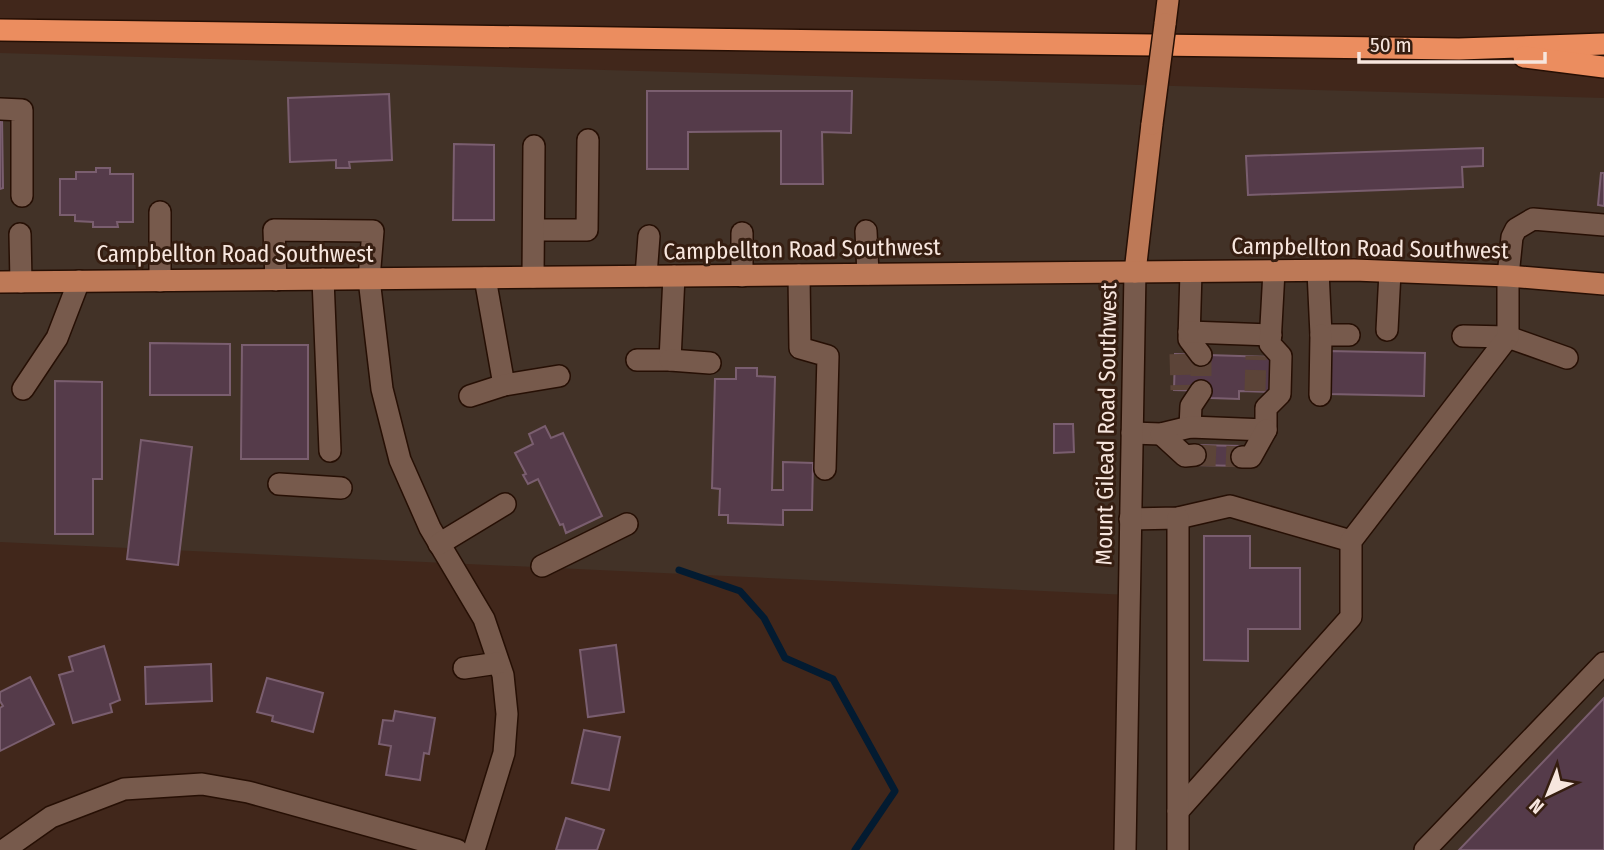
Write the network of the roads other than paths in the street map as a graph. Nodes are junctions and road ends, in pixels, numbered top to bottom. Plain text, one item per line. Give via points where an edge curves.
1 (1168, 0) edge
2 (0, 30) edge
3 (1604, 44) edge
4 (1459, 49) junction
5 (1604, 68) edge
6 (0, 109) edge
7 (588, 140) dead end
8 (534, 146) dead end
9 (22, 196) dead end
10 (160, 212) dead end
11 (1604, 225) edge
12 (534, 230) junction
13 (866, 231) dead end
14 (743, 233) dead end
15 (20, 234) dead end
16 (649, 236) dead end
17 (1273, 271) junction
18 (1318, 271) junction
19 (1135, 272) junction
20 (1191, 272) junction
21 (1390, 272) junction
22 (869, 274) junction
23 (799, 275) junction
24 (646, 276) junction
25 (674, 276) junction
26 (742, 276) junction
27 (1508, 276) junction
28 (533, 277) junction
29 (485, 278) junction
30 (276, 279) junction
31 (323, 279) junction
32 (369, 279) junction
33 (79, 281) junction
34 (160, 281) junction
35 (11, 282) edge
36 (1604, 284) edge
37 (1387, 330) dead end
38 (1321, 335) junction
39 (1349, 335) dead end
40 (1463, 336) dead end
41 (1508, 337) junction
42 (1266, 345) junction
43 (1567, 358) dead end
44 (637, 360) dead end
45 (670, 360) junction
46 (710, 363) dead end
47 (559, 376) dead end
48 (504, 385) junction
49 (23, 389) dead end
50 (1320, 395) dead end
51 (470, 396) dead end
52 (1262, 410) junction
53 (1132, 433) junction
54 (1161, 434) junction
55 (330, 451) dead end
56 (1195, 456) tunnel mouth
57 (1242, 457) dead end
58 (825, 469) dead end
59 (279, 484) dead end
60 (341, 488) dead end
61 (505, 504) dead end
62 (1178, 518) junction
63 (1130, 519) junction
64 (627, 524) dead end
65 (1351, 541) junction
66 (439, 544) junction
67 (542, 566) dead end
68 (498, 663) junction
69 (1604, 663) edge
70 (464, 668) dead end
71 (1178, 811) junction
72 (4, 850) edge
73 (457, 850) edge
74 (474, 850) edge
75 (1125, 850) edge
76 (1178, 850) edge
77 (1425, 850) edge

1 - 19 main road, Mount Gilead Road Southwest, bridge
2 - 4 highway
3 - 4 highway
4 - 5 highway
6 - 9 street via 22,110
7 - 12 street via 587,230
8 - 12 street
10 - 34 street
11 - 27 street via 1526,222 1512,237
12 - 28 street
13 - 22 street
14 - 26 street
15 - 35 street
16 - 24 street
17 - 18 main road, Campbellton Road Southwest
17 - 20 main road, Campbellton Road Southwest
17 - 42 street
18 - 21 main road, Campbellton Road Southwest
18 - 38 street
19 - 20 main road, Campbellton Road Southwest
19 - 22 main road, Campbellton Road Southwest
19 - 53 street, Mount Gilead Road Southwest
20 - 42 street via 1190,345
21 - 27 main road, Campbellton Road Southwest
21 - 37 street
22 - 23 main road, Campbellton Road Southwest
23 - 26 main road, Campbellton Road Southwest
23 - 58 street via 800,348 828,356
24 - 25 main road, Campbellton Road Southwest
24 - 28 main road, Campbellton Road Southwest
25 - 26 main road, Campbellton Road Southwest
25 - 45 street
27 - 36 main road, Campbellton Road Southwest
27 - 41 street
28 - 29 main road, Campbellton Road Southwest
29 - 32 main road, Campbellton Road Southwest
29 - 48 street
30 - 31 main road, Campbellton Road Southwest
30 - 32 street via 274,230 373,231
30 - 34 main road, Campbellton Road Southwest
31 - 32 main road, Campbellton Road Southwest
31 - 55 street
32 - 66 street via 382,389 400,460
33 - 34 main road, Campbellton Road Southwest
33 - 35 main road, Campbellton Road Southwest
33 - 49 street via 57,338
38 - 39 street
38 - 50 street
40 - 41 street
41 - 43 street
41 - 65 street
42 - 52 street via 1281,356 1280,394
44 - 45 street
45 - 46 street
47 - 48 street
48 - 51 street
52 - 54 street via 1191,404
52 - 57 street via 1251,457
53 - 54 street
53 - 63 street, Mount Gilead Road Southwest
54 - 56 street via 1185,456
59 - 60 street
61 - 66 street
62 - 63 street
62 - 65 street via 1230,506
62 - 71 street
63 - 75 street, Mount Gilead Road Southwest
64 - 67 street
65 - 71 street via 1351,617
66 - 68 street via 484,620
68 - 70 street
68 - 74 street via 507,714 504,753
69 - 77 street
71 - 76 street
72 - 73 street via 51,817 124,789 202,784 248,792

